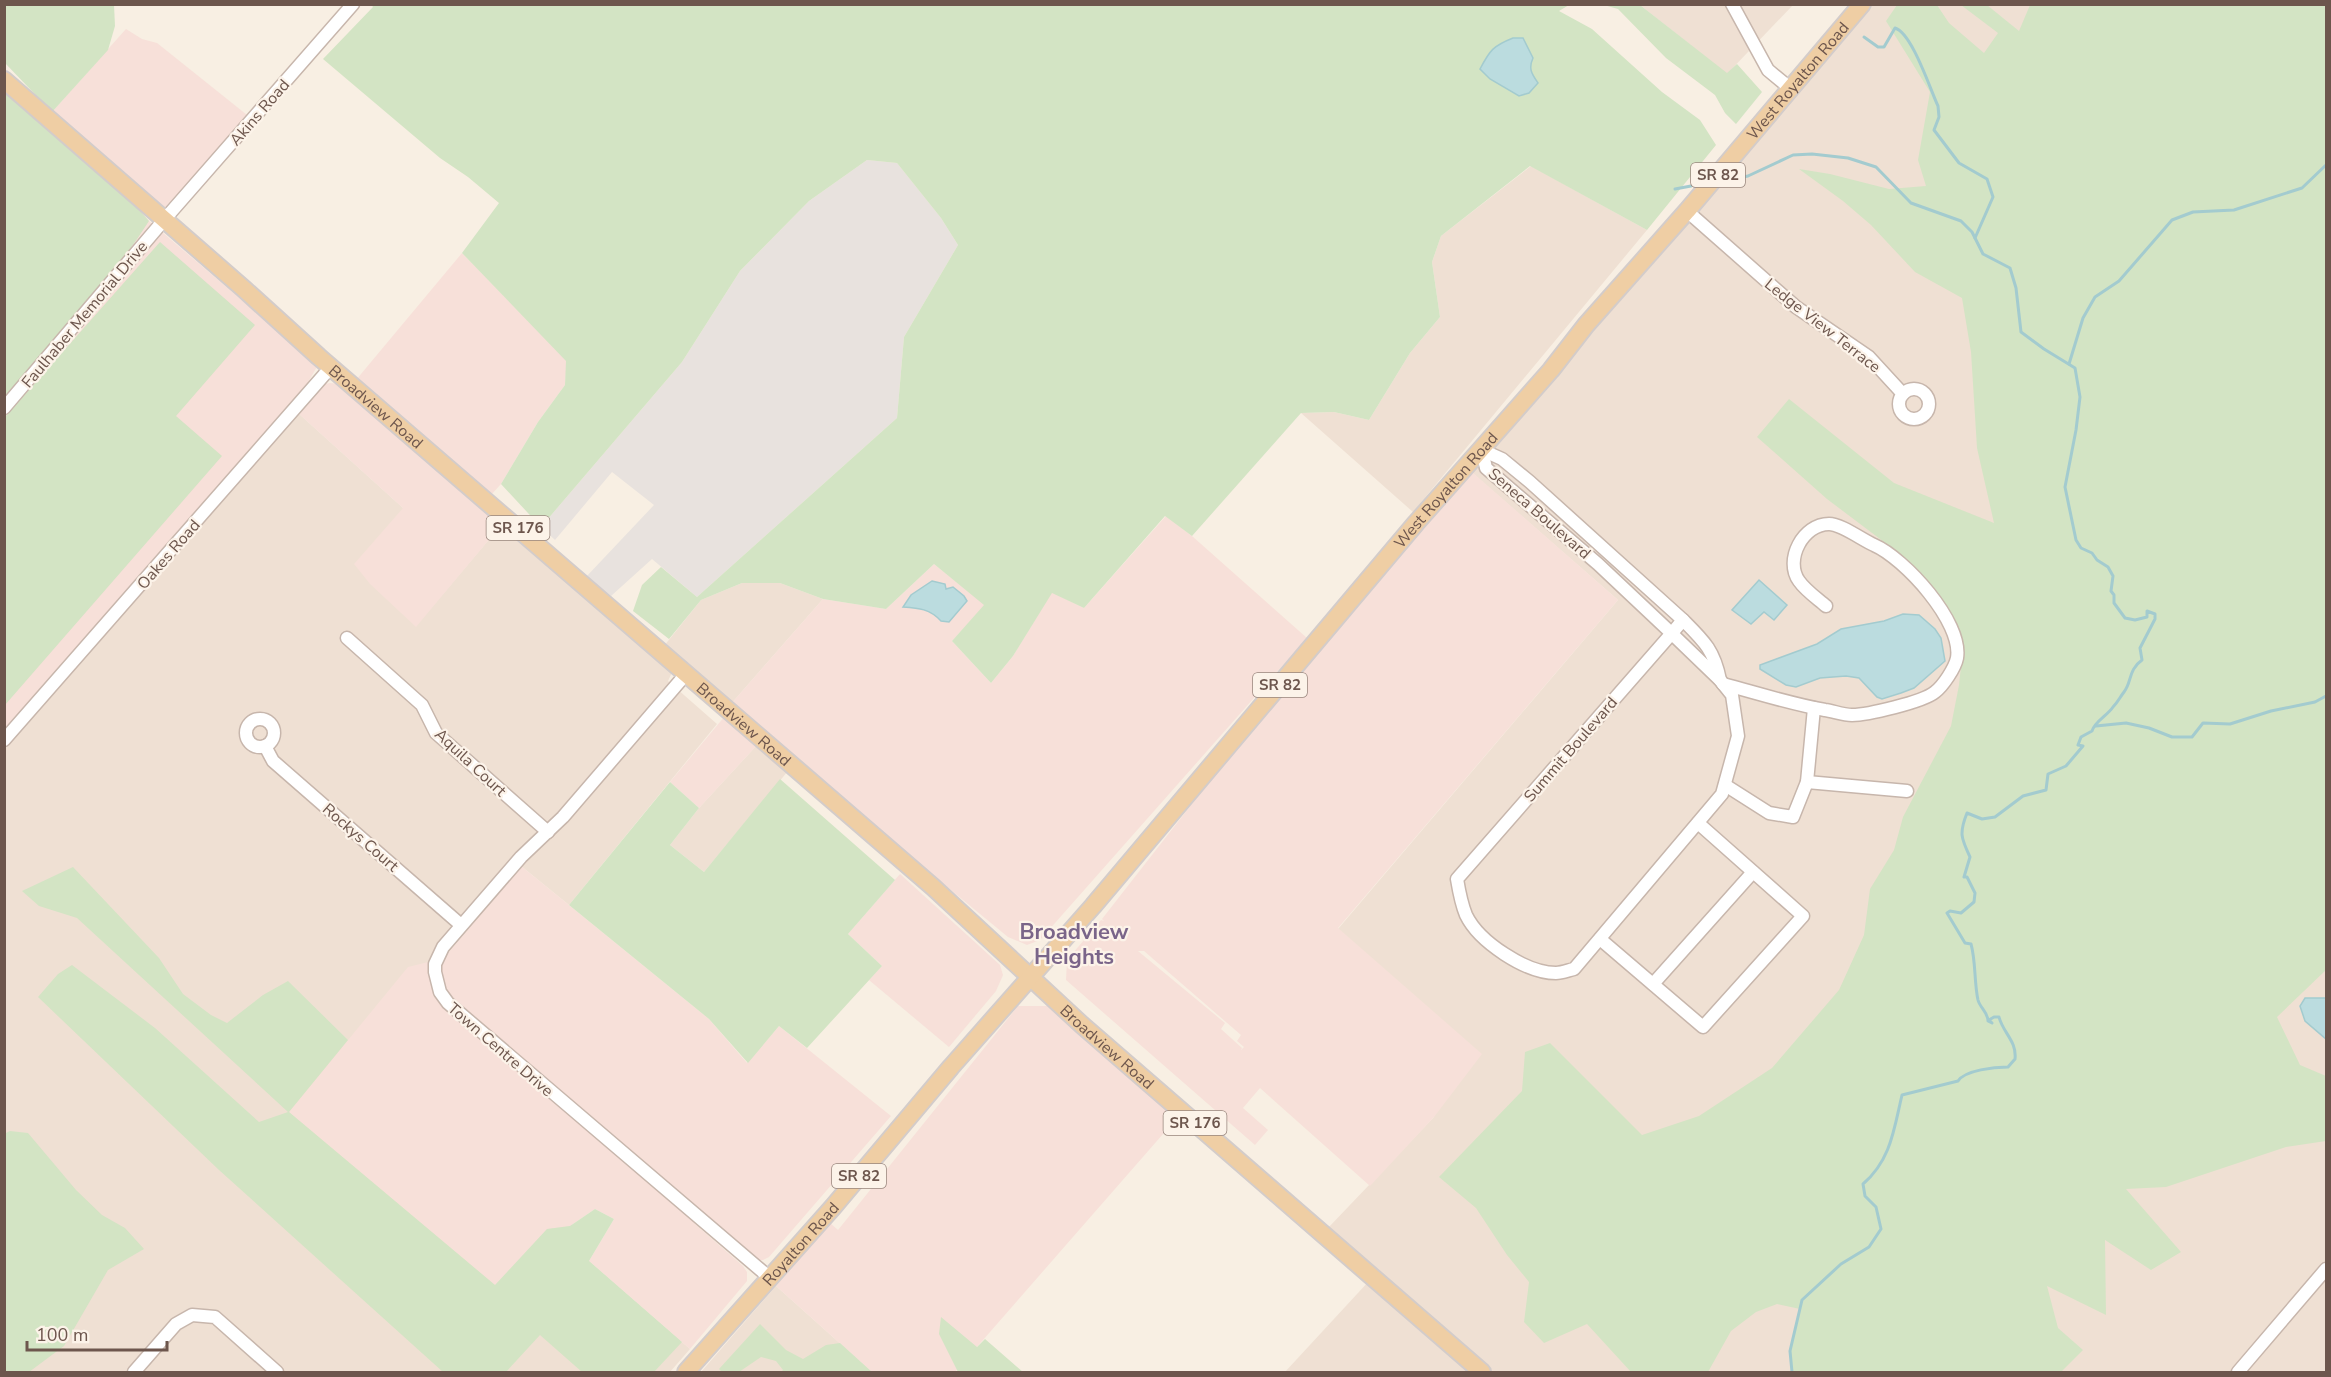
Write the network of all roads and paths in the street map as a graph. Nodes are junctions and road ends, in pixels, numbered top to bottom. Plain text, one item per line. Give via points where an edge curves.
1 (353, 4) edge
2 (1732, 4) edge
3 (1862, 4) edge
4 (4, 80) edge
5 (1791, 89) junction
6 (1687, 211) junction
7 (164, 220) junction
8 (331, 367) junction
9 (1903, 394) dead end
10 (4, 408) edge
11 (1482, 450) junction
12 (1826, 606) dead end
13 (1683, 620) junction
14 (1671, 633) junction
15 (347, 638) dead end
16 (686, 674) junction
17 (1721, 682) junction
18 (1814, 708) junction
19 (4, 740) edge
20 (265, 746) dead end
21 (1807, 782) junction
22 (1725, 786) junction
23 (1907, 791) dead end
24 (1698, 824) junction
25 (548, 832) junction
26 (1753, 872) junction
27 (461, 925) junction
28 (1600, 939) junction
29 (1574, 969) joint
30 (1030, 977) junction
31 (1653, 984) junction
32 (2326, 1269) edge
33 (770, 1278) junction
34 (134, 1372) edge
35 (277, 1372) edge
36 (686, 1372) edge
37 (1482, 1372) edge
38 (2238, 1372) edge

1 - 7 street, Akins Road
2 - 5 street via 1768,70
3 - 5 main road, West Royalton Road / SR 82
4 - 7 main road, Broadview Road / SR 176
5 - 6 main road, West Royalton Road / SR 82
6 - 9 street, Ledge View Terrace via 1791,304 1869,357
6 - 11 main road, West Royalton Road / SR 82
7 - 8 main road, Broadview Road / SR 176
7 - 10 street, Faulhaber Memorial Drive
8 - 16 main road, Broadview Road / SR 176
8 - 19 street, Oakes Road
11 - 13 street, Seneca Boulevard via 1502,459 1530,482
11 - 14 street, Seneca Boulevard via 1486,468
11 - 30 main road, West Royalton Road / SR 82
12 - 18 street via 1798,580 1795,549 1815,526 1828,524 1882,549 1908,568 1943,615 1957,658 1936,692 1924,699 1852,715
13 - 14 street, Summit Boulevard
13 - 17 street, Seneca Boulevard via 1707,644
14 - 17 street, Seneca Boulevard
14 - 29 street, Summit Boulevard via 1457,879 1467,917 1495,950 1533,968 1556,973
15 - 25 street, Aquila Court via 422,705 436,733
16 - 25 street, Town Centre Drive
16 - 30 main road, Broadview Road / SR 176 via 933,887
17 - 18 street
17 - 22 street, Seneca Boulevard via 1732,695 1738,736
18 - 21 street
20 - 27 street, Rockys Court via 273,761
21 - 22 street via 1793,817 1769,813
21 - 23 street
22 - 24 street, Seneca Boulevard
24 - 26 street
24 - 28 street, Seneca Boulevard
25 - 27 street, Town Centre Drive via 520,857
26 - 31 street
26 - 31 street via 1803,916 1773,950 1703,1027
27 - 33 street, Town Centre Drive via 435,964 438,988 445,1000
28 - 29 street, Seneca Boulevard
28 - 31 street
30 - 33 main road, Royalton Road / SR 82
30 - 37 main road, Broadview Road / SR 176
32 - 38 street
33 - 36 main road, Royalton Road / SR 82
34 - 35 street via 176,1324 192,1315 215,1317

